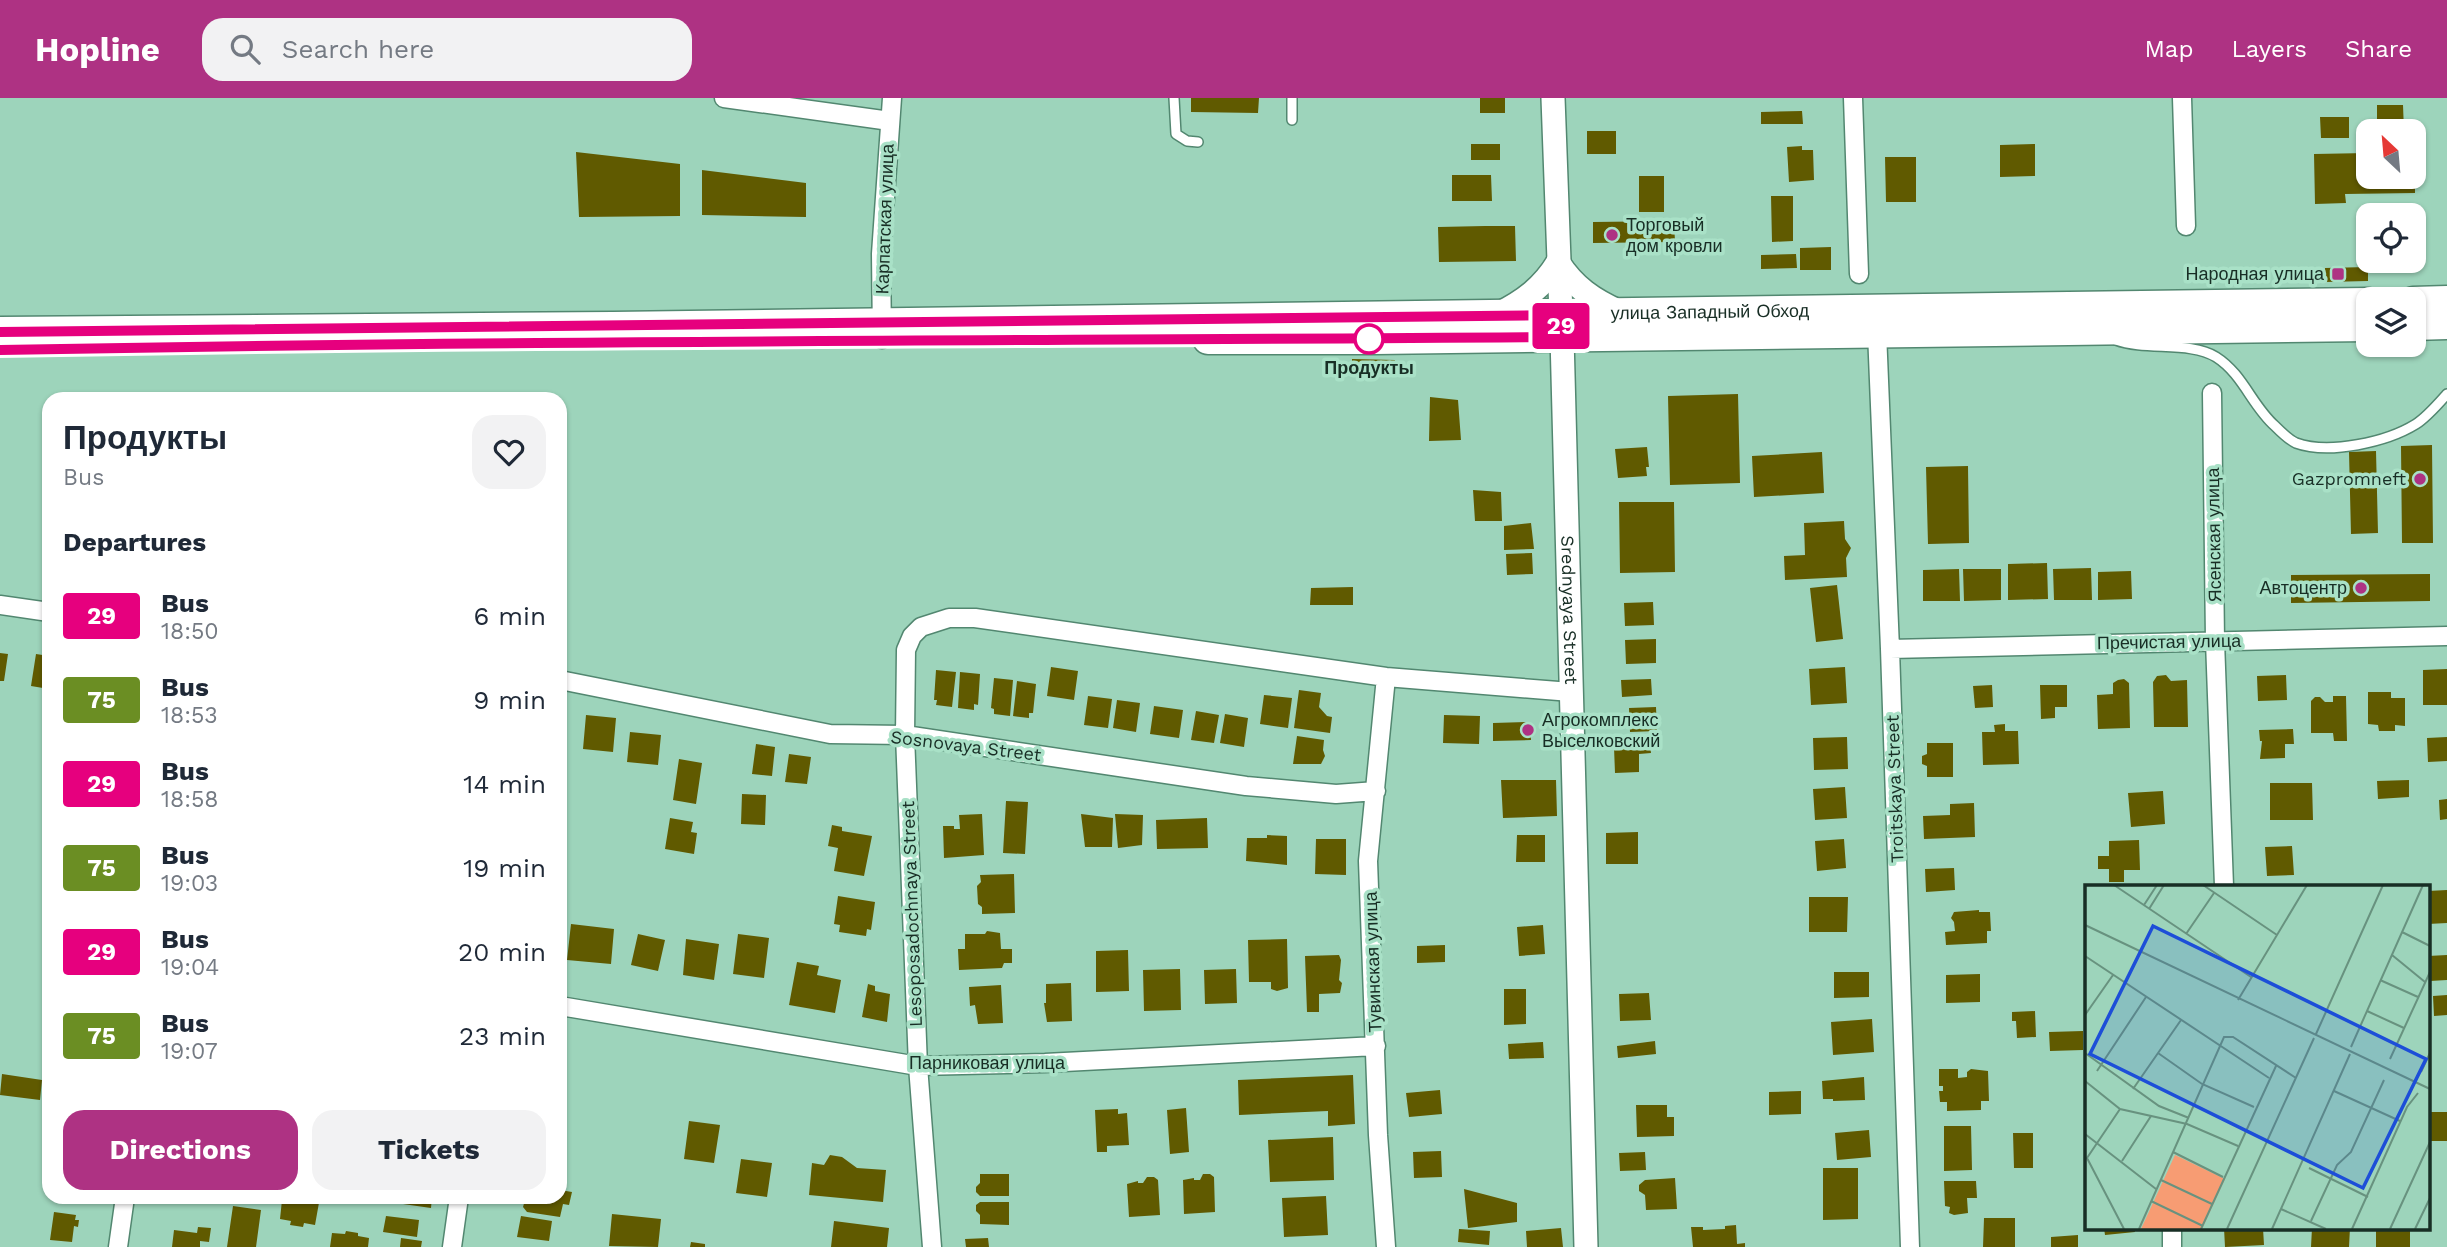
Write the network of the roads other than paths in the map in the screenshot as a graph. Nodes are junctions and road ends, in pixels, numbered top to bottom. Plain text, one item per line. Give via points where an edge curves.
1 (724, 98) edge
2 (892, 98) edge
3 (1174, 98) edge
4 (1292, 98) edge
5 (1553, 98) edge
6 (1853, 98) edge
7 (2182, 98) edge
8 (1293, 120) dead end
9 (890, 121) junction
10 (1198, 142) dead end
11 (2186, 226) dead end
12 (1558, 262) junction
13 (1859, 274) dead end
14 (2447, 301) edge
15 (2426, 302) edge
16 (2356, 303) edge
17 (1622, 313) junction
18 (1495, 316) junction
19 (2447, 324) edge
20 (2426, 325) edge
21 (1561, 326) junction
22 (2356, 326) edge
23 (2088, 329) junction
24 (882, 331) junction
25 (0, 332) edge
26 (1877, 332) junction
27 (0, 350) edge
28 (2212, 393) dead end
29 (2447, 394) edge
30 (0, 605) edge
31 (42, 611) edge
32 (2447, 636) edge
33 (2215, 641) junction
34 (1890, 649) junction
35 (1386, 677) junction
36 (567, 681) edge
37 (1571, 692) junction
38 (905, 735) junction
39 (1376, 791) junction
40 (2224, 885) edge
41 (567, 1007) edge
42 (1376, 1046) junction
43 (918, 1066) junction
44 (124, 1204) edge
45 (457, 1204) edge
46 (118, 1247) edge
47 (452, 1247) edge
48 (932, 1247) edge
49 (1386, 1247) edge
50 (1586, 1247) edge
51 (1910, 1247) edge

1 - 9 street
2 - 9 street, Карпатская улица
3 - 10 lane via 1176,134
4 - 8 lane
5 - 12 street, Srednyaya Street
6 - 13 street
7 - 11 street
9 - 24 street, Карпатская улица via 881,254
12 - 17 street via 1578,288
12 - 18 street via 1532,294
12 - 21 street, Srednyaya Street
14 - 15 highway
16 - 17 highway, улица Западный Обход
17 - 21 highway, улица Западный Обход
18 - 21 highway, улица Западный Обход
18 - 24 highway, улица Западный Обход
19 - 20 highway
21 - 24 highway, улица Западный Обход via 1376,339
21 - 26 highway, улица Западный Обход
21 - 37 street, Srednyaya Street
22 - 23 highway, улица Западный Обход
23 - 26 highway, улица Западный Обход
23 - 29 lane via 2132,346 2180,348 2214,356 2235,373 2280,430 2295,442 2327,448 2376,440 2417,424
24 - 25 highway, улица Западный Обход via 613,327
24 - 27 highway, улица Западный Обход
26 - 34 street, Troitskaya Street
28 - 33 street, Ясенская улица
30 - 31 street
32 - 33 street, Пречистая улица
33 - 34 street, Пречистая улица
33 - 40 street, Ясенская улица
34 - 51 street, Troitskaya Street
35 - 37 street
35 - 38 street, Lesoposadochnaya Street via 949,618 921,627 906,650
35 - 39 street, Тувинская улица
36 - 38 street, Sosnovaya Street via 830,734
37 - 50 street, Srednyaya Street
38 - 39 street, Sosnovaya Street via 1247,786 1336,794
38 - 43 street, Lesoposadochnaya Street
39 - 42 street, Тувинская улица via 1368,861
41 - 43 street, Парниковая улица
42 - 43 street, Парниковая улица
42 - 49 street, Тувинская улица
43 - 48 street, Lesoposadochnaya Street
44 - 46 street
45 - 47 street

